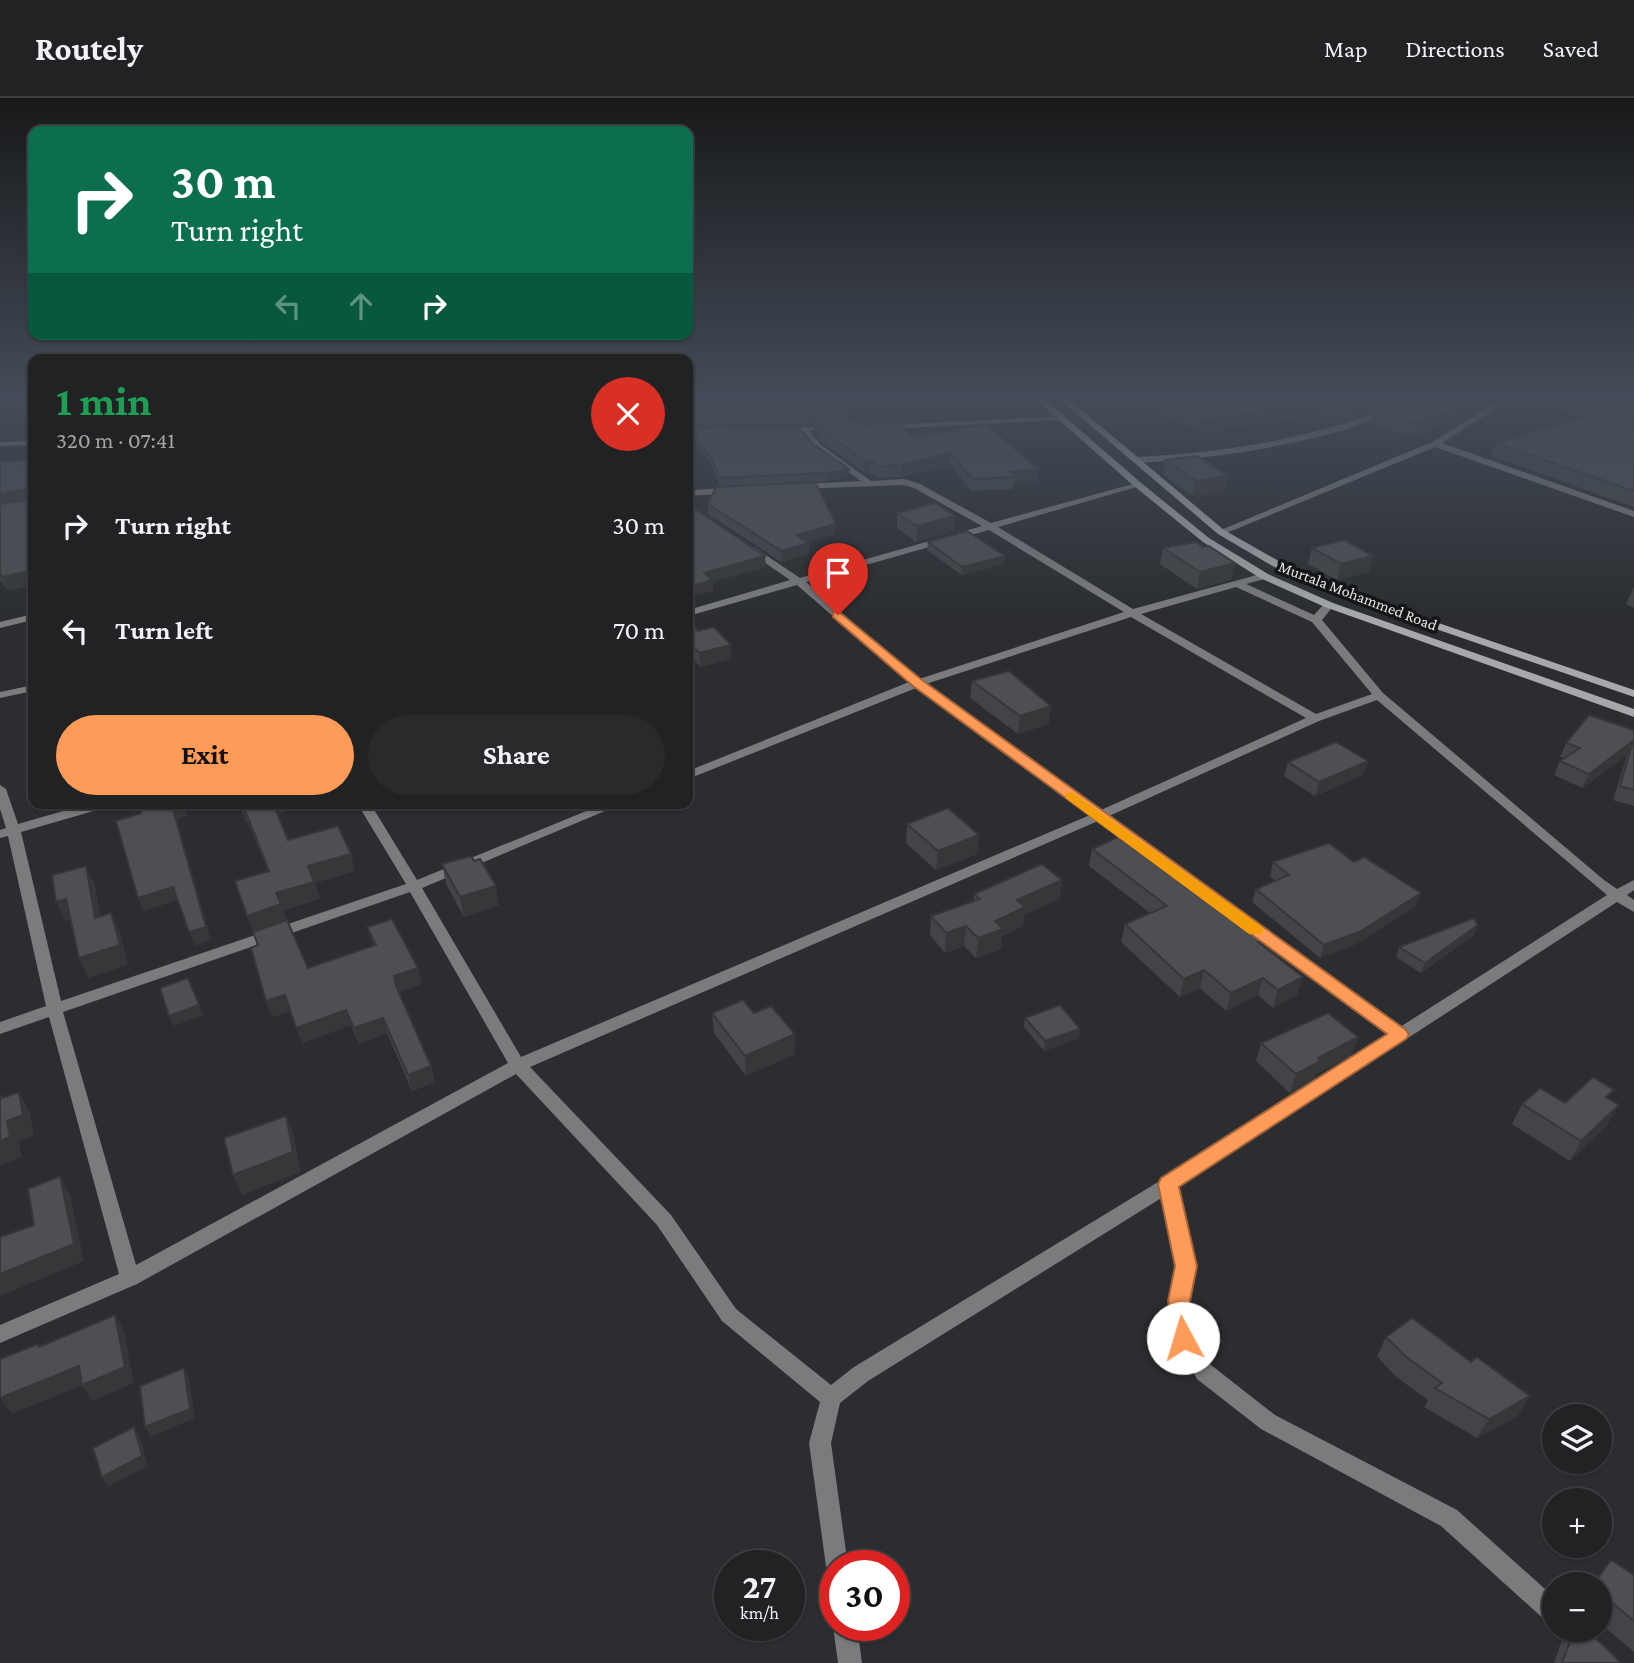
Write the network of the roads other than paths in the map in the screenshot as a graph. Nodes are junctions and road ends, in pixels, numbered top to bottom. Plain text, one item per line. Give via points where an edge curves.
1 (850, 470) edge
2 (1121, 470) edge
3 (1148, 470) edge
4 (1371, 470) edge
5 (1509, 470) edge
6 (870, 484) junction
7 (1137, 484) junction
8 (792, 488) edge
9 (740, 491) edge
10 (693, 493) edge
11 (1195, 511) junction
12 (1634, 514) edge
13 (1175, 515) junction
14 (988, 525) junction
15 (1220, 532) junction
16 (743, 544) edge
17 (1264, 576) junction
18 (798, 581) junction
19 (1238, 584) junction
20 (1329, 605) junction
21 (693, 612) edge
22 (1132, 613) junction
23 (28, 618) edge
24 (1316, 620) junction
25 (0, 625) edge
26 (917, 683) junction
27 (28, 689) edge
28 (1634, 694) edge
29 (0, 695) edge
30 (1379, 695) junction
31 (1634, 713) edge
32 (1315, 718) junction
33 (693, 773) edge
34 (0, 789) edge
35 (86, 809) edge
36 (367, 809) edge
37 (603, 809) edge
38 (1099, 816) junction
39 (7, 832) edge
40 (1634, 884) edge
41 (414, 886) junction
42 (1618, 896) junction
43 (1634, 907) edge
44 (55, 1010) junction
45 (0, 1028) edge
46 (1400, 1035) junction
47 (518, 1065) junction
48 (1168, 1184) junction
49 (130, 1278) junction
50 (0, 1334) edge
51 (831, 1398) junction
52 (835, 1550) edge
53 (1542, 1602) edge
54 (847, 1641) edge
55 (850, 1663) edge

1 - 6 street
2 - 7 main road, Murtala Mohammed Road
3 - 11 main road, Murtala Mohammed Road
4 - 15 street
5 - 12 street
6 - 8 street
6 - 14 street via 917,486
7 - 13 main road, Murtala Mohammed Road
7 - 14 street
9 - 10 street
11 - 13 main road
11 - 15 main road, Murtala Mohammed Road
13 - 17 main road, Murtala Mohammed Road
14 - 18 street
14 - 22 street
15 - 28 main road, Murtala Mohammed Road via 1312,582
16 - 18 street
17 - 19 street
17 - 20 main road, Murtala Mohammed Road
18 - 21 street
18 - 26 street
19 - 22 street
19 - 24 street
20 - 24 street
20 - 31 main road, Murtala Mohammed Road
22 - 26 street
22 - 32 street
23 - 25 street
24 - 30 street
26 - 33 street
26 - 38 street
27 - 29 street
30 - 32 street
30 - 42 street
32 - 38 street
34 - 39 street
35 - 39 street
36 - 41 street
37 - 41 street
38 - 46 street
38 - 47 street
39 - 44 street
40 - 42 street
41 - 44 street
41 - 47 street
42 - 43 street
42 - 46 street
44 - 45 street
44 - 49 street
46 - 48 street
47 - 49 street
47 - 51 street via 664,1220 729,1315
48 - 51 street via 860,1374
48 - 53 street via 1186,1266 1179,1301 1183,1338 1204,1372 1268,1422 1449,1518
49 - 50 street
51 - 52 street via 820,1443
54 - 55 street

